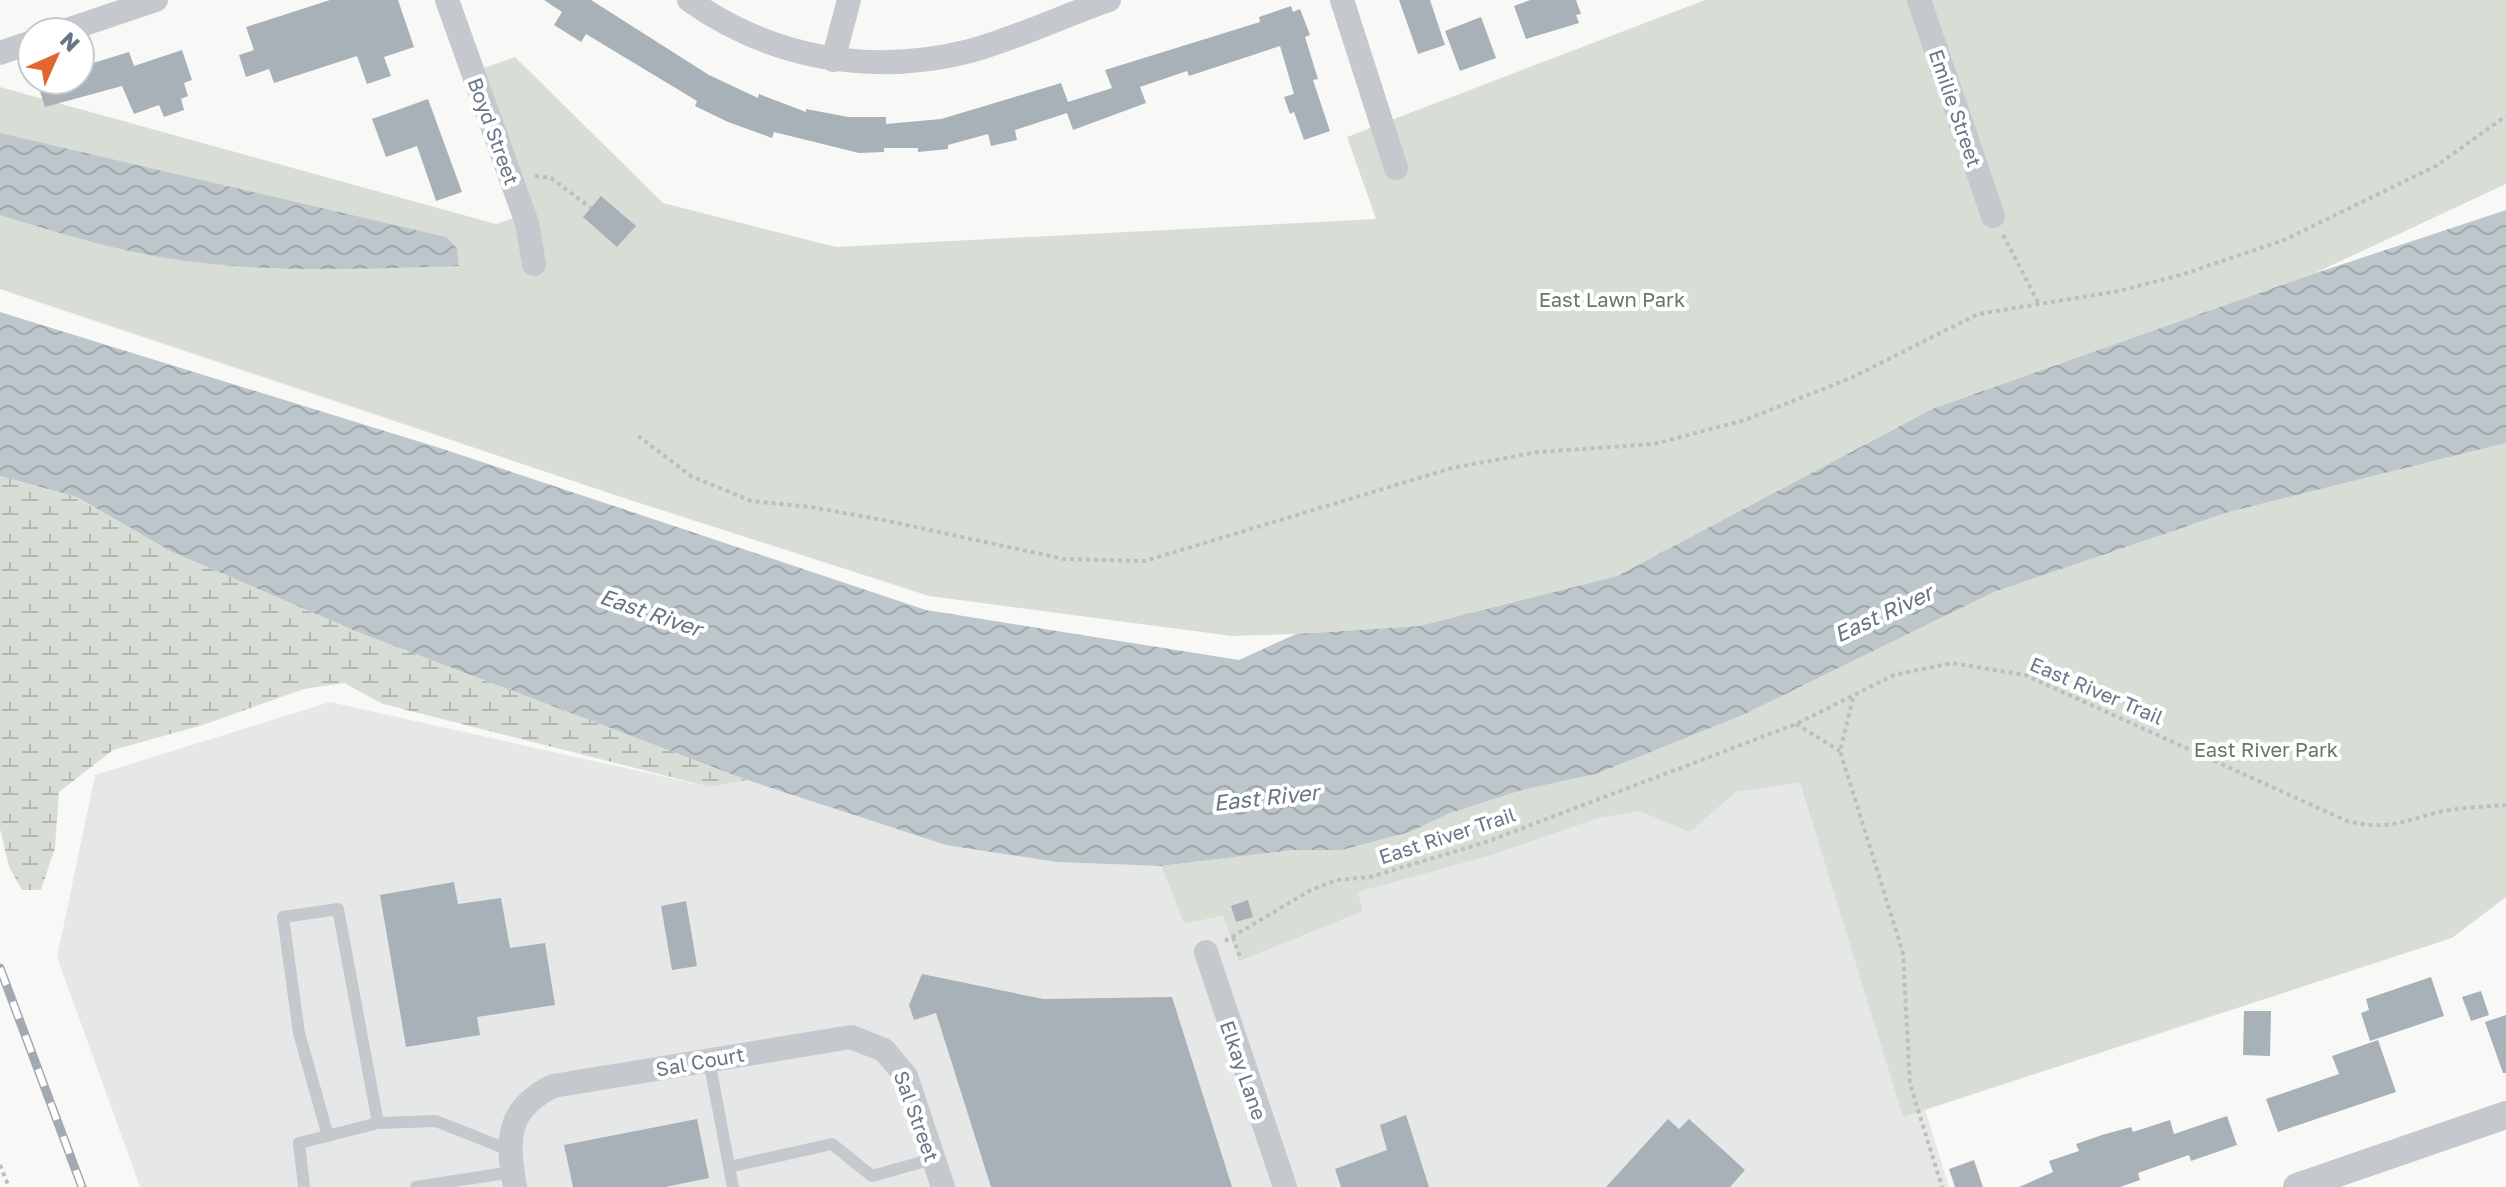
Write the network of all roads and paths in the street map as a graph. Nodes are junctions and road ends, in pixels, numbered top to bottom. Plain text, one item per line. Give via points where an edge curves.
1 (156, 0) edge
2 (447, 0) edge
3 (689, 0) edge
4 (849, 0) edge
5 (1109, 0) edge
6 (1342, 0) edge
7 (1919, 0) edge
8 (96, 20) edge
9 (833, 60) junction
10 (2506, 116) edge
11 (1396, 168) dead end
12 (509, 173) junction
13 (591, 208) dead end
14 (1993, 216) joint
15 (534, 264) dead end
16 (2039, 304) junction
17 (638, 436) dead end
18 (1853, 697) junction
19 (1796, 724) junction
20 (1840, 751) junction
21 (2506, 805) edge
22 (1233, 937) junction
23 (1206, 952) joint
24 (1241, 960) dead end
25 (884, 1050) joint
26 (709, 1060) junction
27 (2506, 1115) edge
28 (378, 1123) junction
29 (328, 1136) junction
30 (933, 1159) junction
31 (0, 1165) edge
32 (729, 1167) junction
33 (512, 1170) edge
34 (874, 1181) edge
35 (9, 1187) edge
36 (304, 1187) edge
37 (416, 1187) edge
38 (733, 1187) edge
39 (943, 1187) edge
40 (1285, 1187) edge
41 (1942, 1187) edge
42 (2297, 1187) edge

1 - 8 street
2 - 12 street, Boyd Street
3 - 9 street via 743,32 784,49
4 - 9 street
5 - 9 street via 972,50 871,63
6 - 11 street
7 - 14 street, Emilie Street
10 - 16 path via 2436,166 2284,240 2119,291
12 - 13 path via 551,178
12 - 15 street, Boyd Street via 527,223
14 - 16 path
16 - 17 path via 1978,314 1853,377 1745,420 1654,444 1484,460 1132,562 1064,559 883,520 751,501 691,476
18 - 19 path, East River Trail
18 - 20 path
18 - 21 path, East River Trail via 1894,675 1927,666 1991,667 2045,682 2347,821 2393,826 2437,813
19 - 20 path
19 - 22 path, East River Trail via 1486,842 1370,877 1337,880
20 - 41 path via 1903,953 1910,1084
22 - 23 path, East River Trail
22 - 24 path
23 - 40 street, Elkay Lane
25 - 26 street, Sal Court via 868,1041 835,1038
25 - 30 street, Sal Street via 906,1076
26 - 32 lane
26 - 33 street, Sal Court via 553,1086 538,1094 514,1122
27 - 42 street
28 - 29 lane
28 - 29 lane via 338,909 283,917 299,1033
28 - 33 lane via 436,1121
29 - 36 lane via 299,1143
30 - 34 lane
30 - 39 street, Sal Street
31 - 35 path
32 - 34 lane via 832,1144
32 - 38 lane
33 - 37 lane

